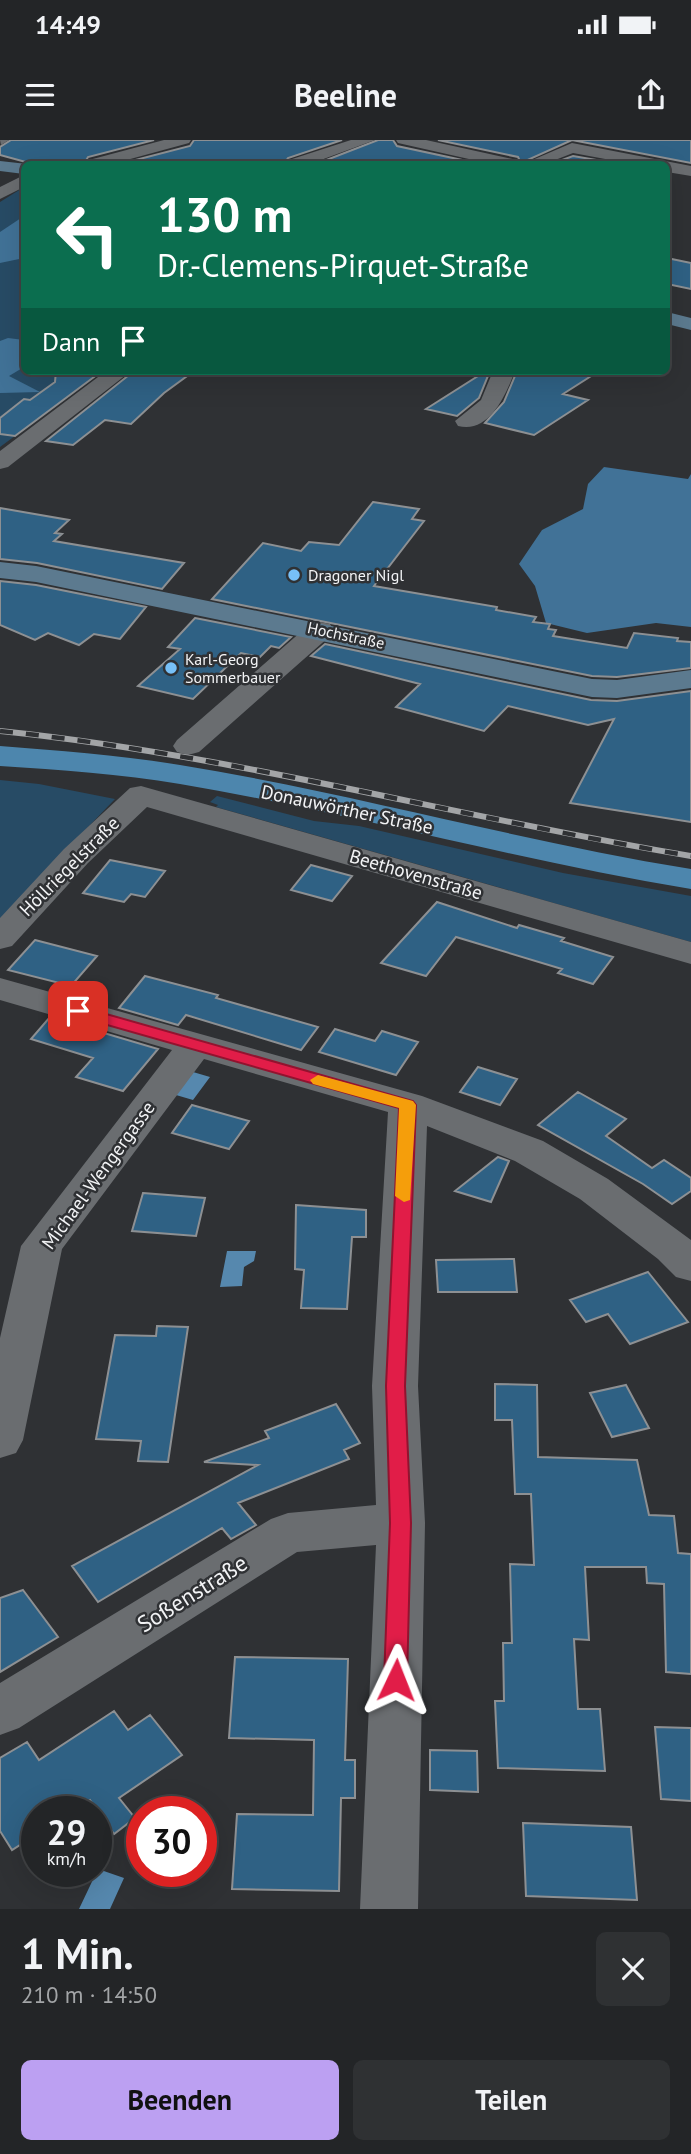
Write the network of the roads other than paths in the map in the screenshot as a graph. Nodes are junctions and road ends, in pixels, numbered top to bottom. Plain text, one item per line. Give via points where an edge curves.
1 (183, 140) edge
2 (367, 140) edge
3 (404, 140) edge
4 (107, 161) edge
5 (304, 161) edge
6 (498, 161) edge
7 (539, 161) edge
8 (640, 161) edge
9 (0, 166) edge
10 (670, 168) edge
11 (21, 169) edge
12 (691, 172) edge
13 (21, 182) edge
14 (0, 194) edge
15 (670, 319) edge
16 (691, 324) edge
17 (115, 375) edge
18 (502, 375) edge
19 (466, 421) dead end
20 (0, 462) edge
21 (0, 570) edge
22 (320, 630) junction
23 (691, 679) edge
24 (188, 746) dead end
25 (0, 756) edge
26 (141, 795) joint
27 (691, 879) edge
28 (0, 939) edge
29 (691, 953) edge
30 (0, 989) edge
31 (195, 1045) junction
32 (408, 1105) junction
33 (691, 1266) edge
34 (0, 1440) edge
35 (401, 1523) junction
36 (0, 1711) edge
37 (389, 1909) edge

1 - 4 street
2 - 5 street
3 - 6 street
7 - 8 street via 572,148
9 - 11 main road
10 - 12 street
13 - 14 street
15 - 16 main road
17 - 20 street
18 - 19 street via 492,403
21 - 22 main road, Hochstraße
22 - 23 main road, Hochstraße via 592,688
22 - 24 street
25 - 27 main road, Donauwörther Straße via 198,778 575,859
26 - 28 street, Höllriegelstraße via 76,856
26 - 29 street, Beethovenstraße
30 - 31 street
31 - 32 street
31 - 34 street, Michael-Wengergasse via 42,1246
32 - 33 street via 529,1151 594,1189
32 - 35 street via 395,1386
35 - 36 street, Soßenstraße via 288,1534
35 - 37 street

